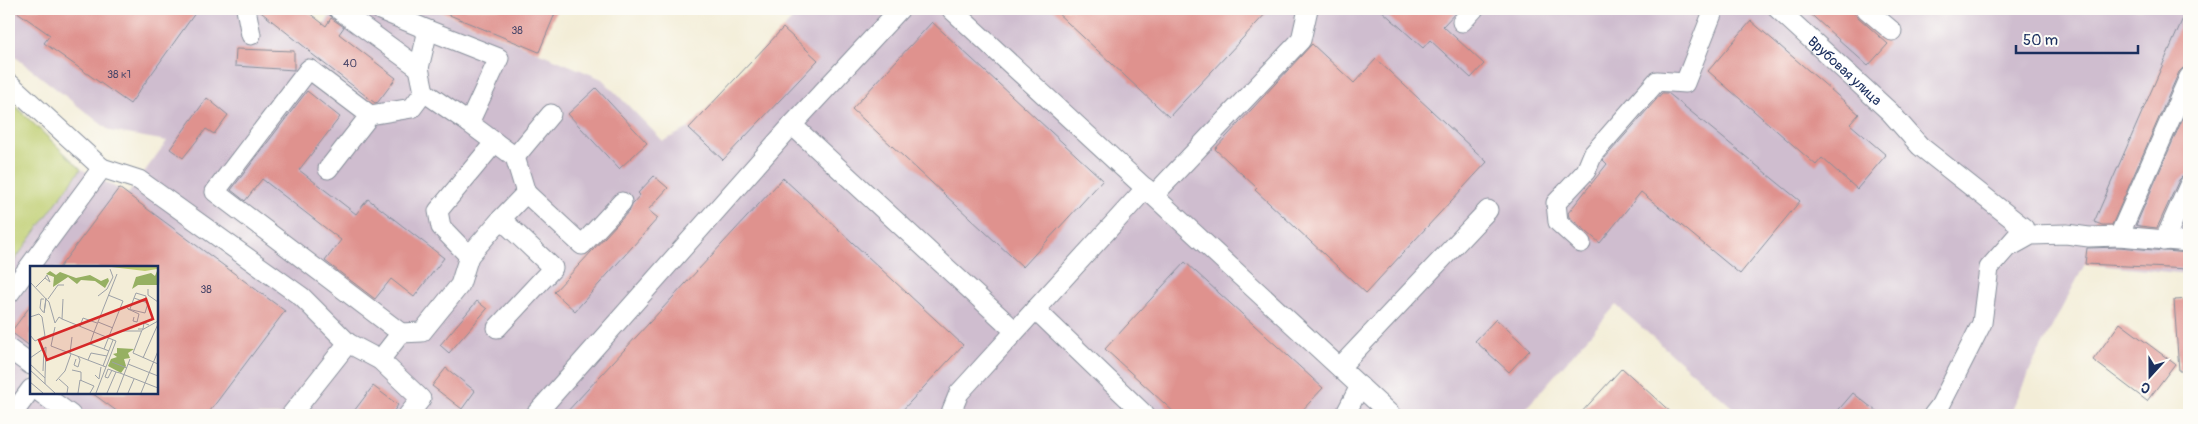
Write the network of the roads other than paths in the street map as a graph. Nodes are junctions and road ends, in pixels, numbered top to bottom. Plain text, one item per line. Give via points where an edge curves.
1 (246, 9) edge
2 (338, 9) edge
3 (900, 9) edge
4 (951, 9) edge
5 (1308, 9) edge
6 (1714, 9) edge
7 (1778, 9) edge
8 (1866, 9) edge
9 (380, 10) edge
10 (428, 30) junction
11 (1892, 31) dead end
12 (251, 35) dead end
13 (419, 68) junction
14 (2189, 77) edge
15 (9, 83) edge
16 (424, 92) junction
17 (551, 114) dead end
18 (370, 115) junction
19 (469, 122) junction
20 (792, 125) junction
21 (494, 142) junction
22 (515, 157) junction
23 (102, 168) junction
24 (328, 169) dead end
25 (2189, 185) edge
26 (1150, 191) junction
27 (526, 193) junction
28 (622, 202) dead end
29 (1488, 210) dead end
30 (501, 219) junction
31 (2119, 236) junction
32 (2164, 241) junction
33 (2189, 242) edge
34 (1581, 243) dead end
35 (2004, 251) junction
36 (469, 256) junction
37 (9, 294) edge
38 (1035, 310) junction
39 (497, 328) dead end
40 (1015, 331) junction
41 (401, 334) junction
42 (348, 343) junction
43 (9, 349) edge
44 (380, 360) junction
45 (30, 364) edge
46 (1340, 367) junction
47 (1360, 386) junction
48 (30, 390) edge
49 (42, 394) edge
50 (294, 414) edge
51 (1141, 414) edge
52 (12, 415) edge
53 (71, 415) edge
54 (408, 415) edge
55 (535, 415) edge
56 (950, 415) edge
57 (1345, 415) edge
58 (1391, 415) edge
59 (1932, 415) edge

1 - 12 street
2 - 13 street
3 - 20 street
4 - 26 street
5 - 26 street via 1301,40
6 - 34 street via 1685,83 1657,81 1593,154 1586,171 1556,204 1558,222
7 - 35 street, Врубовая улица via 1890,112 1920,146 2024,228
8 - 11 street
9 - 10 street
10 - 13 street
10 - 19 street via 499,58
13 - 16 street
14 - 31 street
15 - 23 street
16 - 18 street via 412,108
16 - 19 street
17 - 22 street
18 - 24 street
18 - 41 street via 308,68 215,192
19 - 21 street
20 - 40 street
20 - 55 street
21 - 22 street
21 - 36 street via 438,211 440,228
22 - 27 street
23 - 37 street
23 - 42 street via 147,185 302,297
25 - 32 street
26 - 38 street
26 - 46 street
27 - 28 street via 582,245
27 - 30 street
29 - 46 street
30 - 36 street
30 - 39 street via 553,268
31 - 32 street
31 - 35 street via 2031,235
32 - 33 street
35 - 59 street via 1989,268 1982,323 1940,406
36 - 41 street via 460,285 422,332
38 - 40 street
38 - 51 street
40 - 56 street via 959,393
41 - 44 street
42 - 44 street
42 - 50 street
43 - 45 street
44 - 54 street via 421,399
46 - 47 street
47 - 57 street
47 - 58 street
48 - 52 street
49 - 53 street

